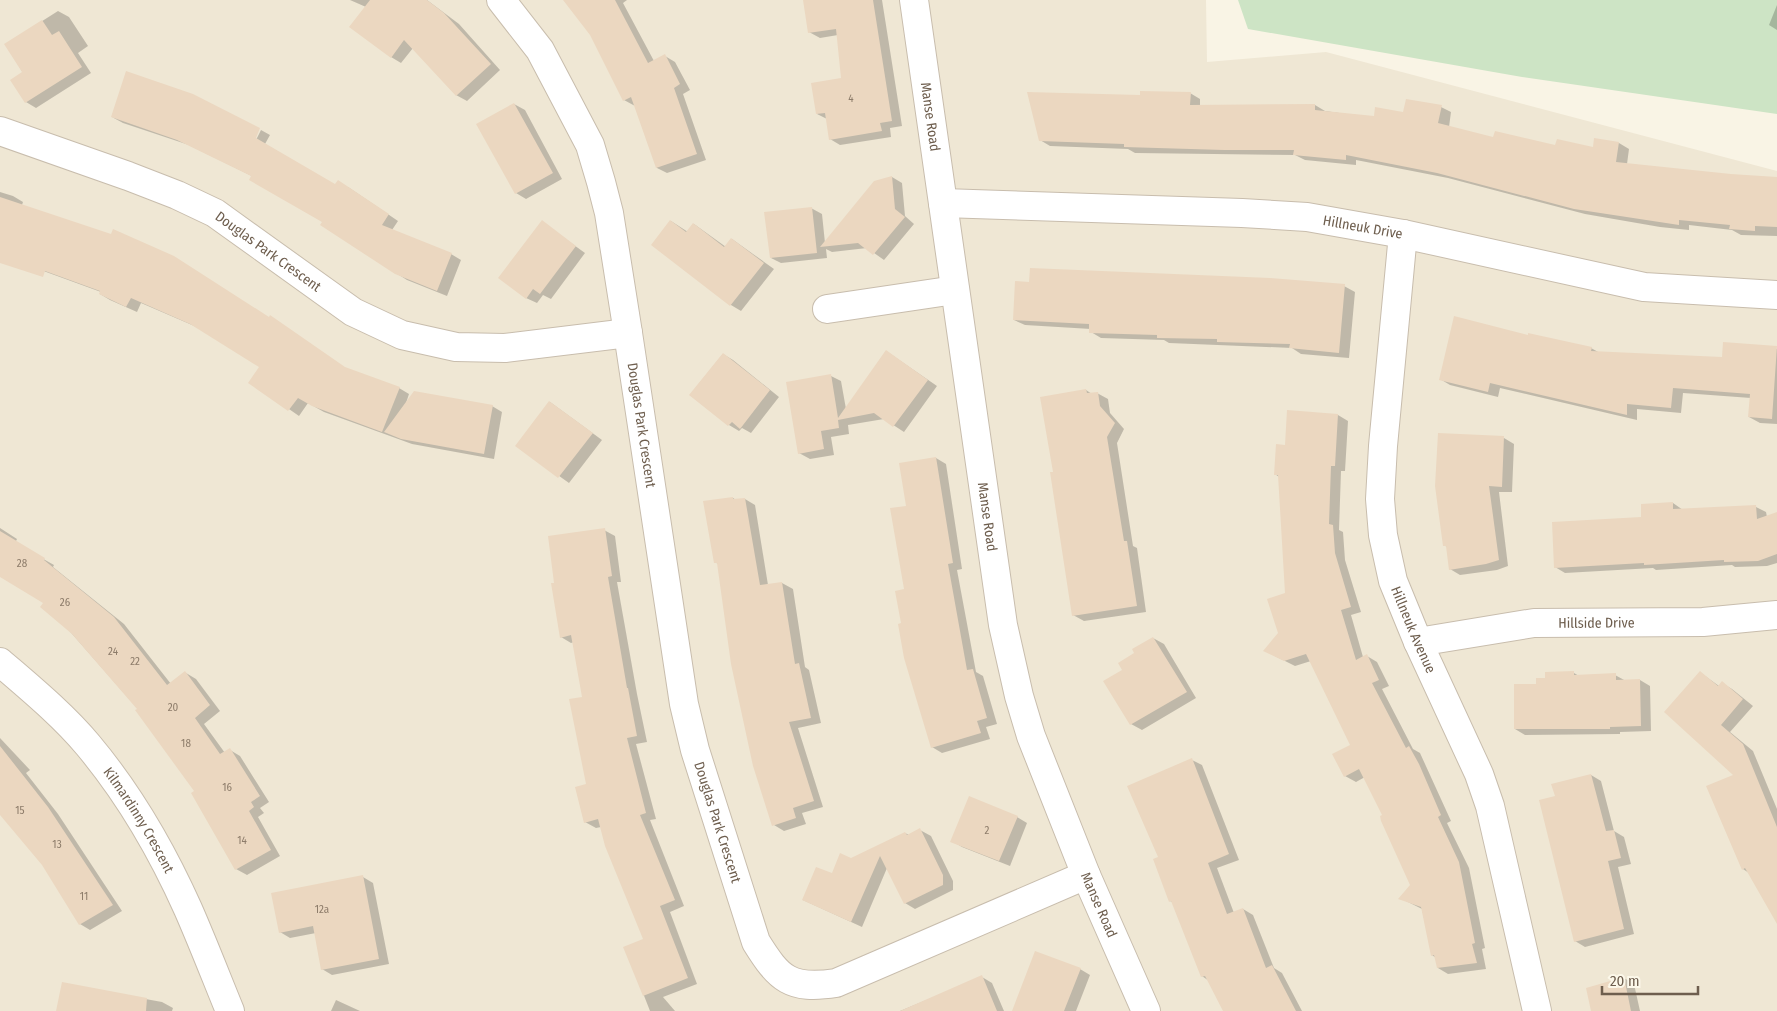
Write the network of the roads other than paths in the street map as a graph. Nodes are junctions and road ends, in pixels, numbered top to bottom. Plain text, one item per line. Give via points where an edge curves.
1 (501, 0) edge
2 (914, 0) edge
3 (0, 131) edge
4 (943, 203) junction
5 (1403, 234) junction
6 (955, 290) junction
7 (1777, 295) edge
8 (827, 309) dead end
9 (628, 333) junction
10 (1777, 615) edge
11 (1418, 642) junction
12 (0, 662) edge
13 (1086, 875) junction
14 (230, 1011) edge
15 (1146, 1011) edge
16 (1538, 1011) edge

1 - 9 street, Douglas Park Crescent via 540,50 590,145 609,213
2 - 4 street, Manse Road
3 - 9 street, Douglas Park Crescent via 178,195 215,213 353,312 402,336 456,347 505,348
4 - 5 street, Hillneuk Drive via 1307,217
4 - 6 street, Manse Road
5 - 7 street, Hillneuk Drive via 1644,287
5 - 11 street, Hillneuk Avenue via 1380,499 1383,535 1393,581
6 - 8 street
6 - 13 street, Manse Road via 1004,624 1019,696 1031,736
9 - 13 street, Douglas Park Crescent via 684,704 695,750 756,942 770,966 791,982 813,986 836,983
10 - 11 street, Hillside Drive via 1703,622 1534,623
11 - 16 street, Hillneuk Avenue via 1482,782
12 - 14 street, Kilmardinny Crescent via 87,744 121,788 151,836 188,908
13 - 15 street, Manse Road

